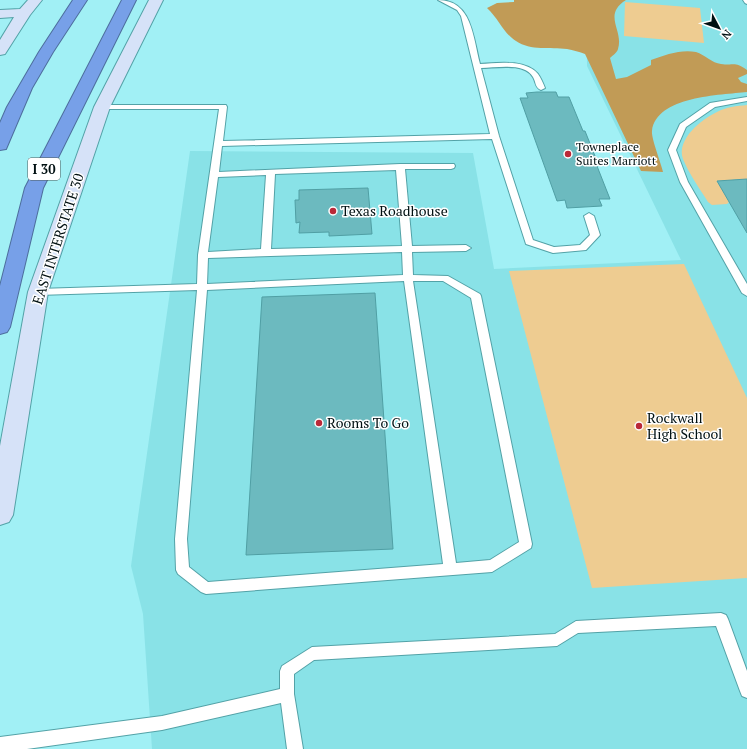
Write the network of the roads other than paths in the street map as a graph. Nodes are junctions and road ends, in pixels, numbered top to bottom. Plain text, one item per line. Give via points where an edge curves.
1 (35, 0) edge
2 (80, 0) edge
3 (129, 0) edge
4 (137, 0) edge
5 (156, 0) edge
6 (441, 0) edge
7 (24, 13) junction
8 (0, 14) edge
9 (117, 22) junction
10 (0, 51) edge
11 (477, 66) junction
12 (541, 88) dead end
13 (747, 99) edge
14 (102, 107) junction
15 (495, 136) junction
16 (218, 144) junction
17 (0, 145) edge
18 (451, 166) dead end
19 (400, 167) junction
20 (272, 172) junction
21 (214, 175) junction
22 (589, 216) dead end
23 (466, 248) dead end
24 (407, 249) junction
25 (266, 252) junction
26 (203, 255) junction
27 (408, 278) junction
28 (202, 287) junction
29 (38, 292) junction
30 (747, 293) edge
31 (0, 327) edge
32 (0, 515) edge
33 (450, 569) junction
34 (747, 691) edge
35 (287, 694) junction
36 (0, 746) edge
37 (294, 749) edge

1 - 7 main road
2 - 17 highway via 46,50 6,126
3 - 9 highway, I 30
4 - 9 highway
5 - 14 main road, EAST INTERSTATE 30
6 - 11 lane via 459,9 464,16
7 - 8 main road
7 - 10 main road
9 - 31 highway, I 30 via 34,188
11 - 12 lane via 518,66 530,70
11 - 15 lane
13 - 30 lane via 713,105 707,109 683,126 672,150 684,182
14 - 16 lane via 223,108
14 - 29 main road, EAST INTERSTATE 30
15 - 16 lane
15 - 22 lane via 529,242 553,250 583,248 595,236
16 - 21 lane
18 - 19 lane
19 - 20 lane
19 - 24 lane
20 - 21 lane
20 - 25 lane
21 - 26 lane
23 - 24 lane
24 - 25 lane
24 - 27 lane
25 - 26 lane
26 - 28 lane
27 - 28 lane
27 - 33 lane
27 - 33 lane via 445,278 476,296 526,544 492,566
28 - 29 lane
28 - 33 lane via 181,539 183,570 206,588
29 - 32 main road, EAST INTERSTATE 30
34 - 35 lane via 721,619 576,627 557,640 312,654 287,671
35 - 36 lane via 162,722
35 - 37 lane

